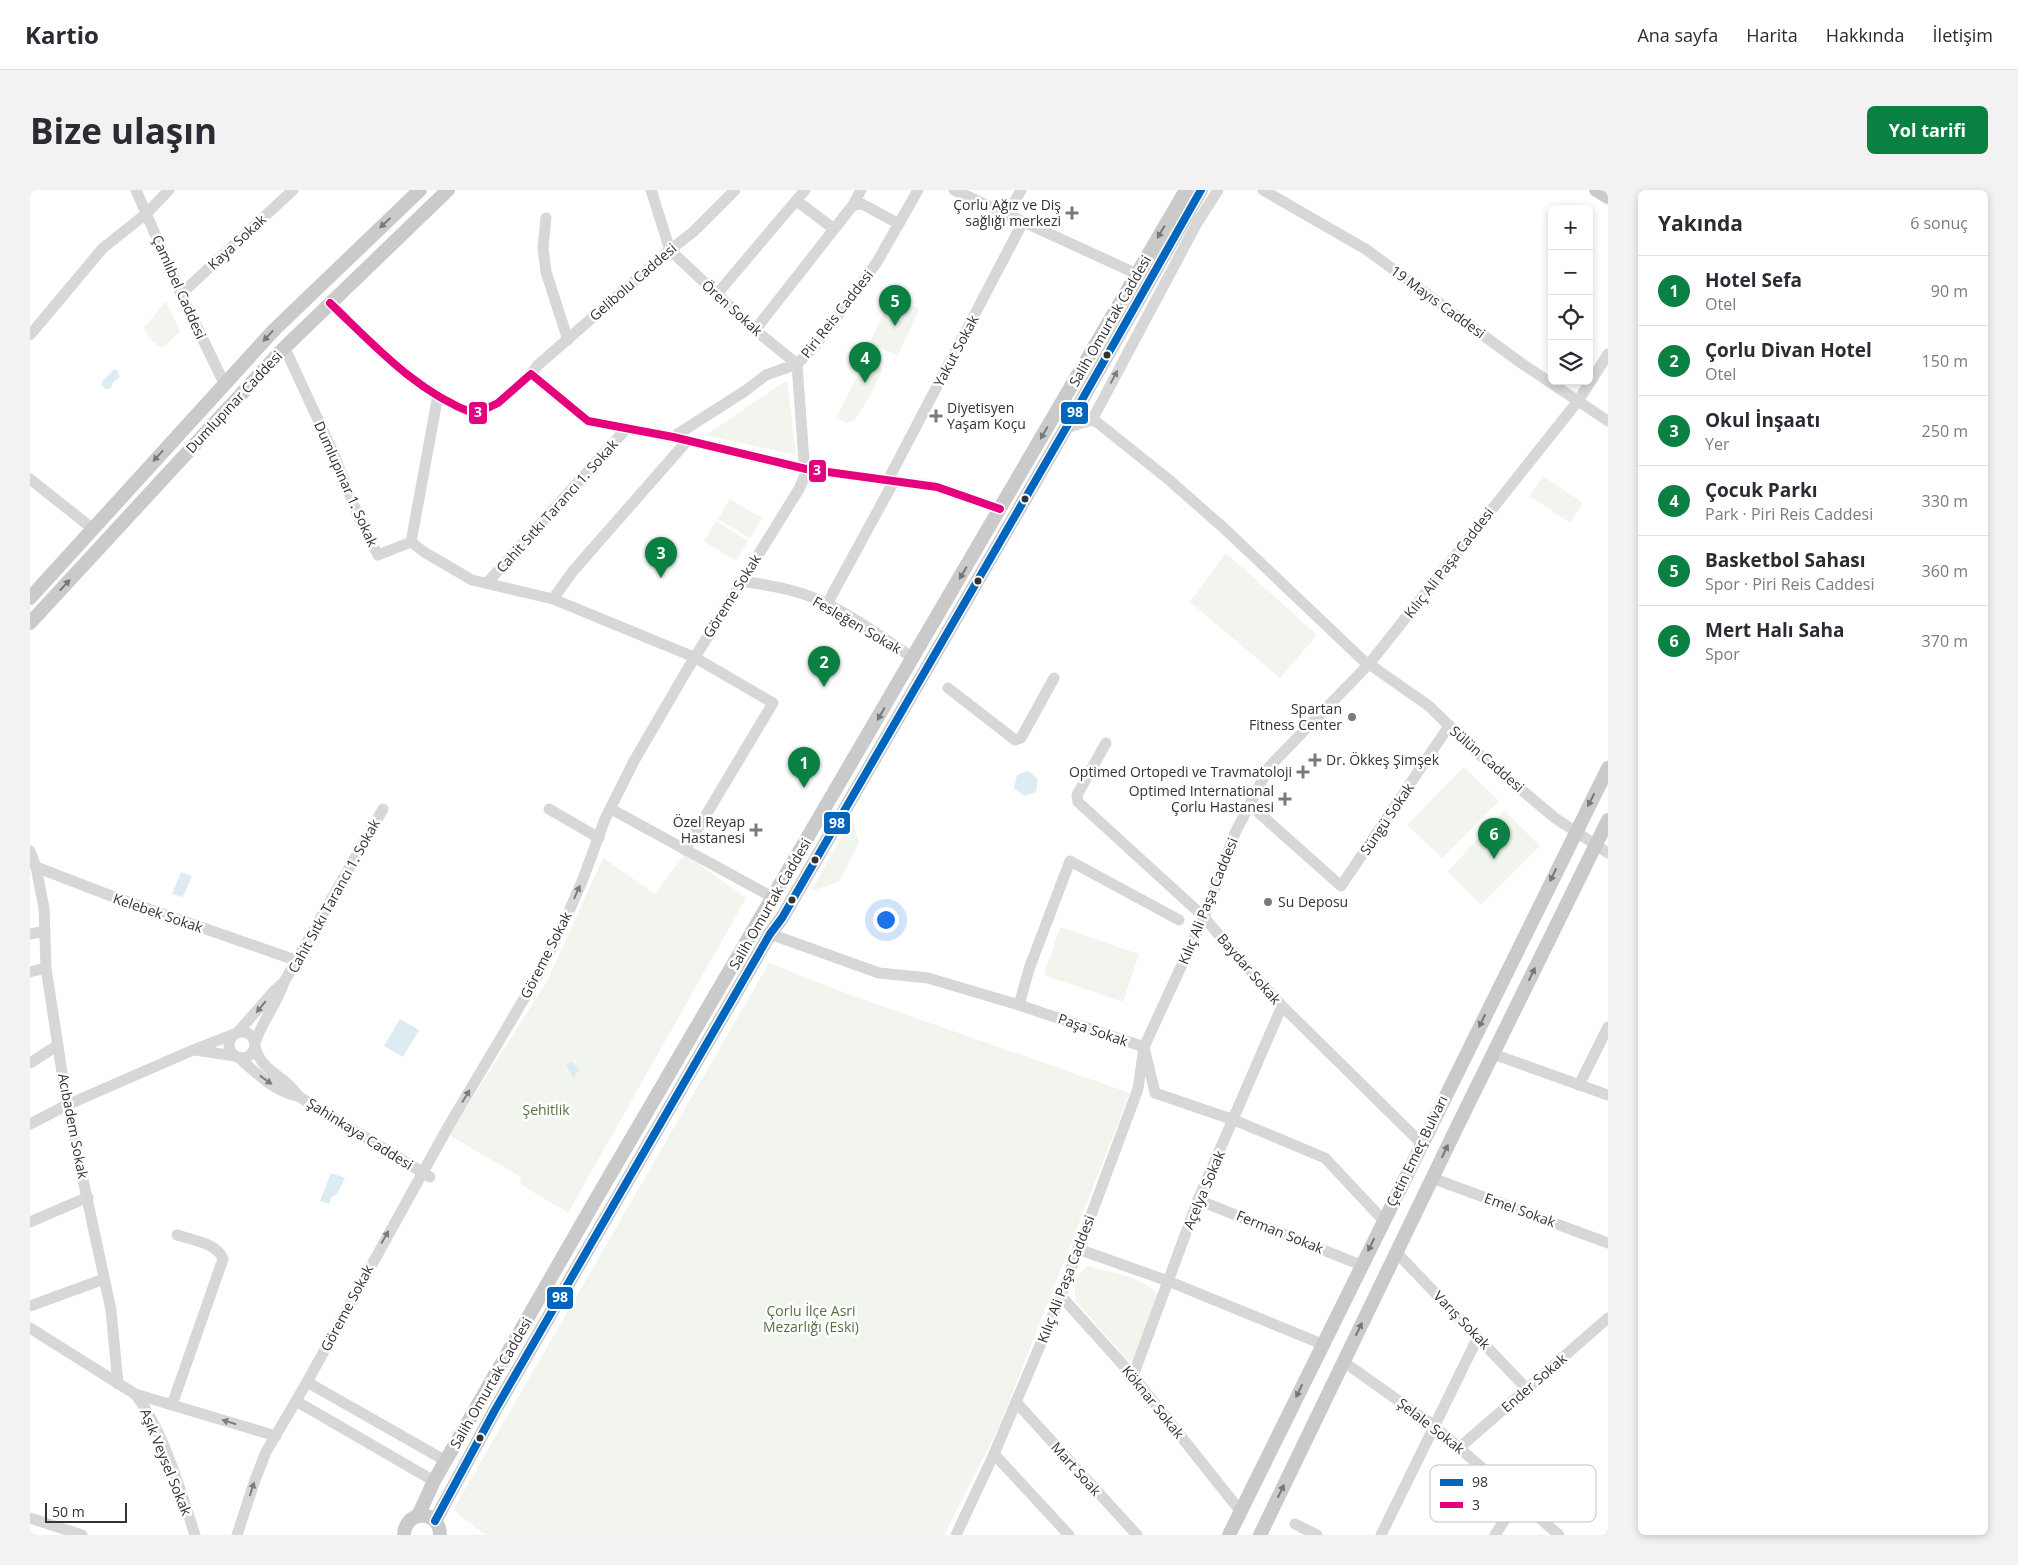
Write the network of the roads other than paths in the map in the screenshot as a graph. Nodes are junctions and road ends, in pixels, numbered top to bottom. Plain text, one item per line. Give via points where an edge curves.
1 (136, 190) edge
2 (170, 190) edge
3 (293, 190) edge
4 (420, 190) edge
5 (448, 190) edge
6 (651, 190) edge
7 (735, 190) edge
8 (805, 190) edge
9 (861, 190) edge
10 (918, 190) edge
11 (922, 190) edge
12 (954, 190) edge
13 (1021, 190) edge
14 (1186, 190) edge
15 (1202, 190) edge
16 (1218, 190) edge
17 (1263, 190) edge
18 (1596, 190) edge
19 (1608, 198) edge
20 (797, 201) junction
21 (853, 205) junction
22 (147, 213) junction
23 (1007, 215) junction
24 (546, 218) dead end
25 (1024, 222) junction
26 (899, 224) junction
27 (834, 229) junction
28 (670, 250) junction
29 (1137, 274) junction
30 (180, 294) junction
31 (717, 294) junction
32 (330, 303) junction
33 (755, 330) junction
34 (30, 335) edge
35 (568, 340) junction
36 (282, 350) junction
37 (1608, 354) edge
38 (797, 364) junction
39 (531, 374) junction
40 (224, 383) junction
41 (438, 395) junction
42 (1578, 401) junction
43 (1092, 420) junction
44 (1608, 421) edge
45 (627, 428) junction
46 (1066, 428) junction
47 (673, 437) junction
48 (687, 441) junction
49 (806, 469) junction
50 (30, 479) edge
51 (891, 480) junction
52 (1000, 509) junction
53 (93, 529) junction
54 (411, 542) junction
55 (741, 581) junction
56 (487, 582) junction
57 (30, 598) edge
58 (553, 599) junction
59 (827, 604) junction
60 (31, 621) edge
61 (694, 657) junction
62 (913, 658) junction
63 (1368, 664) junction
64 (1054, 678) dead end
65 (948, 688) dead end
66 (1449, 726) junction
67 (1106, 743) dead end
68 (1608, 768) edge
69 (1250, 805) junction
70 (383, 809) dead end
71 (549, 809) dead end
72 (610, 809) junction
73 (1608, 820) edge
74 (1575, 832) junction
75 (599, 838) junction
76 (1596, 845) junction
77 (685, 850) junction
78 (30, 851) edge
79 (1608, 852) edge
80 (36, 867) junction
81 (774, 898) junction
82 (1204, 918) junction
83 (1179, 920) dead end
84 (45, 931) junction
85 (30, 934) edge
86 (770, 934) junction
87 (298, 961) junction
88 (46, 968) junction
89 (30, 972) edge
90 (284, 982) junction
91 (1019, 1005) junction
92 (1282, 1006) junction
93 (1608, 1026) edge
94 (236, 1033) junction
95 (58, 1045) junction
96 (255, 1045) junction
97 (1144, 1047) junction
98 (193, 1050) junction
99 (1493, 1054) junction
100 (237, 1057) junction
101 (30, 1063) edge
102 (1579, 1085) junction
103 (1608, 1095) edge
104 (298, 1096) junction
105 (67, 1105) junction
106 (1234, 1120) junction
107 (30, 1124) edge
108 (1421, 1143) junction
109 (426, 1174) junction
110 (1432, 1178) junction
111 (88, 1197) junction
112 (1198, 1200) junction
113 (1383, 1220) junction
114 (30, 1222) edge
115 (177, 1235) dead end
116 (1608, 1243) edge
117 (1078, 1249) junction
118 (1396, 1252) junction
119 (1361, 1265) junction
120 (104, 1279) junction
121 (1168, 1281) junction
122 (1061, 1296) junction
123 (30, 1306) edge
124 (1608, 1318) edge
125 (30, 1328) edge
126 (1478, 1337) junction
127 (1322, 1344) junction
128 (1344, 1362) junction
129 (1133, 1376) junction
130 (307, 1382) junction
131 (118, 1384) junction
132 (1527, 1389) junction
133 (135, 1394) junction
134 (296, 1401) junction
135 (1016, 1402) junction
136 (172, 1405) junction
137 (1434, 1426) junction
138 (276, 1436) junction
139 (1460, 1448) junction
140 (994, 1454) junction
141 (446, 1461) junction
142 (1479, 1465) edge
143 (434, 1482) junction
144 (1240, 1512) junction
145 (418, 1516) junction
146 (30, 1518) edge
147 (1503, 1522) edge
148 (1544, 1522) edge
149 (1296, 1524) dead end
150 (440, 1531) edge
151 (82, 1535) edge
152 (195, 1535) edge
153 (237, 1535) edge
154 (404, 1535) edge
155 (956, 1535) edge
156 (1069, 1535) edge
157 (1137, 1535) edge
158 (1229, 1535) edge
159 (1260, 1535) edge
160 (1317, 1535) edge
161 (1381, 1535) edge
162 (1495, 1535) edge
163 (1559, 1535) edge

1 - 22 street, Çamlıbel Caddesi
2 - 22 street
3 - 30 street, Kaya Sokak
4 -> 40 main road, Dumlupınar Caddesi via 315,289
5 - 32 main road, Dumlupınar Caddesi
6 - 28 street
7 - 28 street, Gelibolu Caddesi
8 - 20 street
9 - 21 street
10 - 11 street
10 - 26 street, Piri Reis Caddesi
12 - 23 street
13 - 23 street
14 -> 29 main road, Salih Omurtak Caddesi
15 - 46 main road, Salih Omurtak Caddesi
43 -> 16 street
17 - 42 street, 19 Mayıs Caddesi via 1367,250
18 - 19 main road
20 - 27 street
20 - 31 street
21 - 26 street via 862,204
21 - 27 street
22 - 30 street, Çamlıbel Caddesi
22 - 34 street via 103,248
23 - 25 street
24 - 35 street via 543,248 546,272
25 - 29 street
25 - 51 street, Yakut Sokak
26 - 38 street, Piri Reis Caddesi via 877,262 815,346
27 - 33 street
28 - 31 street, Ören Sokak
28 - 35 street, Gelibolu Caddesi
29 -> 52 main road, Salih Omurtak Caddesi
30 - 40 street, Çamlıbel Caddesi
31 - 33 street, Ören Sokak
32 - 36 main road, Dumlupınar Caddesi
32 - 41 street via 406,375
33 - 38 street, Ören Sokak
35 - 39 street, Gelibolu Caddesi
36 - 54 street, Dumlupınar 1. Sokak via 288,356 334,452 360,521 378,555
60 -> 36 main road, Dumlupınar Caddesi
37 - 42 street, Kılıç Ali Paşa Caddesi
38 - 47 street, Piri Reis Caddesi via 766,376
38 - 49 street, Göreme Sokak
39 - 41 street, Gelibolu Caddesi via 498,403 475,414
39 - 45 street via 588,421
40 -> 53 main road, Dumlupınar Caddesi
41 - 54 street
42 - 44 street, 19 Mayıs Caddesi
42 - 63 street, Kılıç Ali Paşa Caddesi
43 - 46 street
43 - 63 street, Sülün Caddesi via 1140,456 1227,531
45 - 47 street
45 - 56 street, Cahit Sıtkı Tarancı 1. Sokak
46 - 86 main road, Salih Omurtak Caddesi
47 - 48 street
48 - 49 street
48 - 58 street via 573,571
49 - 51 street
49 - 55 street, Göreme Sokak via 799,489
50 - 53 street
51 - 52 street via 937,487
51 - 59 street, Yakut Sokak
52 -> 62 main road, Salih Omurtak Caddesi
53 - 57 main road, Dumlupınar Caddesi
54 - 56 street via 472,580
55 - 59 street, Fesleğen Sokak via 773,585
55 - 61 street, Göreme Sokak
56 - 58 street
58 - 61 street
59 - 62 street, Fesleğen Sokak
61 - 72 street, Göreme Sokak
61 - 77 street via 773,703
62 -> 81 main road, Salih Omurtak Caddesi
63 - 66 street, Sülün Caddesi via 1428,706
63 - 69 street, Kılıç Ali Paşa Caddesi via 1269,767
64 - 65 street via 1021,738 1015,740
66 - 69 street, Süngü Sokak via 1341,886
66 - 74 street, Sülün Caddesi
67 - 82 street, Baydar Sokak via 1077,795 1078,802
68 -> 74 main road, Çetin Emeç Bulvarı
69 - 82 street, Kılıç Ali Paşa Caddesi via 1235,833
70 - 87 street, Cahit Sıtkı Tarancı 1. Sokak
71 - 75 street
72 - 75 street, Göreme Sokak
72 - 77 street
73 - 76 main road, Çetin Emeç Bulvarı
74 - 76 street, Sülün Caddesi
74 -> 108 main road, Çetin Emeç Bulvarı
109 -> 75 street, Göreme Sokak via 537,977
76 - 79 street, Sülün Caddesi
99 -> 76 main road, Çetin Emeç Bulvarı
77 - 81 street
78 - 80 street
80 - 84 street, Acıbadem Sokak
80 - 87 street, Kelebek Sokak
81 - 141 main road, Salih Omurtak Caddesi
82 - 92 street, Baydar Sokak
82 - 97 street, Kılıç Ali Paşa Caddesi
83 - 91 street via 1070,861 1029,969
84 - 85 street
84 - 88 street, Acıbadem Sokak
86 - 91 street, Paşa Sokak via 879,973 928,978
86 - 150 main road, Salih Omurtak Caddesi via 495,1410
87 - 90 street, Cahit Sıtkı Tarancı 1. Sokak
88 - 89 street
88 - 95 street, Acıbadem Sokak
90 -> 94 street
90 - 96 street
91 - 97 street, Paşa Sokak
92 - 106 street, Açelya Sokak
92 - 108 street, Baydar Sokak
93 - 102 street
94 - 96 street via 250,1035
94 - 98 street
94 - 100 street via 229,1045
95 - 101 street
95 - 105 street, Acıbadem Sokak
96 - 100 street via 250,1055
96 - 104 street via 262,1063 291,1085
97 - 106 street, Paşa Sokak via 1154,1093
97 - 117 street, Kılıç Ali Paşa Caddesi via 1138,1089
98 - 100 street
98 - 105 street
99 - 102 street
110 -> 99 main road, Çetin Emeç Bulvarı
100 -> 104 street via 286,1094
102 - 103 street
104 - 109 street, Şahinkaya Caddesi
105 - 107 street
105 - 111 street, Acıbadem Sokak
106 - 112 street, Açelya Sokak
106 - 113 street, Paşa Sokak via 1325,1158
108 - 113 main road, Çetin Emeç Bulvarı
130 -> 109 street, Göreme Sokak
110 - 116 street, Emel Sokak
110 - 118 main road, Çetin Emeç Bulvarı
111 - 114 street
111 - 120 street, Acıbadem Sokak
112 - 119 street, Ferman Sokak
112 - 121 street, Açelya Sokak
113 -> 119 main road, Çetin Emeç Bulvarı
115 - 136 street via 214,1248 223,1259
117 - 121 street
117 - 122 street, Kılıç Ali Paşa Caddesi
118 - 126 street, Varış Sokak
128 -> 118 main road, Çetin Emeç Bulvarı
119 - 127 main road, Çetin Emeç Bulvarı
120 - 123 street
120 - 131 street, Acıbadem Sokak via 111,1310
121 - 127 street
121 - 129 street, Açelya Sokak
122 - 129 street, Köknar Sokak
122 - 135 street, Kılıç Ali Paşa Caddesi
124 - 132 street, Ender Sokak
125 - 131 street, Aşık Veysel Sokak
126 - 132 street, Varış Sokak
126 - 137 street
127 -> 144 main road, Çetin Emeç Bulvarı
128 - 137 street, Şelale Sokak
159 -> 128 main road, Çetin Emeç Bulvarı
129 - 144 street, Köknar Sokak
130 - 134 street, Göreme Sokak
130 - 141 street
131 - 133 street, Aşık Veysel Sokak
132 - 139 street, Ender Sokak
133 - 136 street
133 - 152 street, Aşık Veysel Sokak via 155,1427
134 - 138 street, Göreme Sokak
134 - 143 street
135 - 140 street, Kılıç Ali Paşa Caddesi
135 - 157 street, Mart Soak
138 -> 136 street
137 - 139 street, Şelale Sokak
137 - 161 street
153 -> 138 street, Göreme Sokak via 266,1452
139 - 142 street, Şelale Sokak
140 - 155 street, Kılıç Ali Paşa Caddesi
140 - 156 street
141 - 143 main road, Salih Omurtak Caddesi
143 - 145 main road, Salih Omurtak Caddesi
144 - 158 main road, Çetin Emeç Bulvarı
145 - 150 main road via 424,1515
145 - 154 main road, Salih Omurtak Caddesi via 408,1522
146 - 151 street
147 - 162 street
148 - 163 street, Şelale Sokak
149 - 160 street

